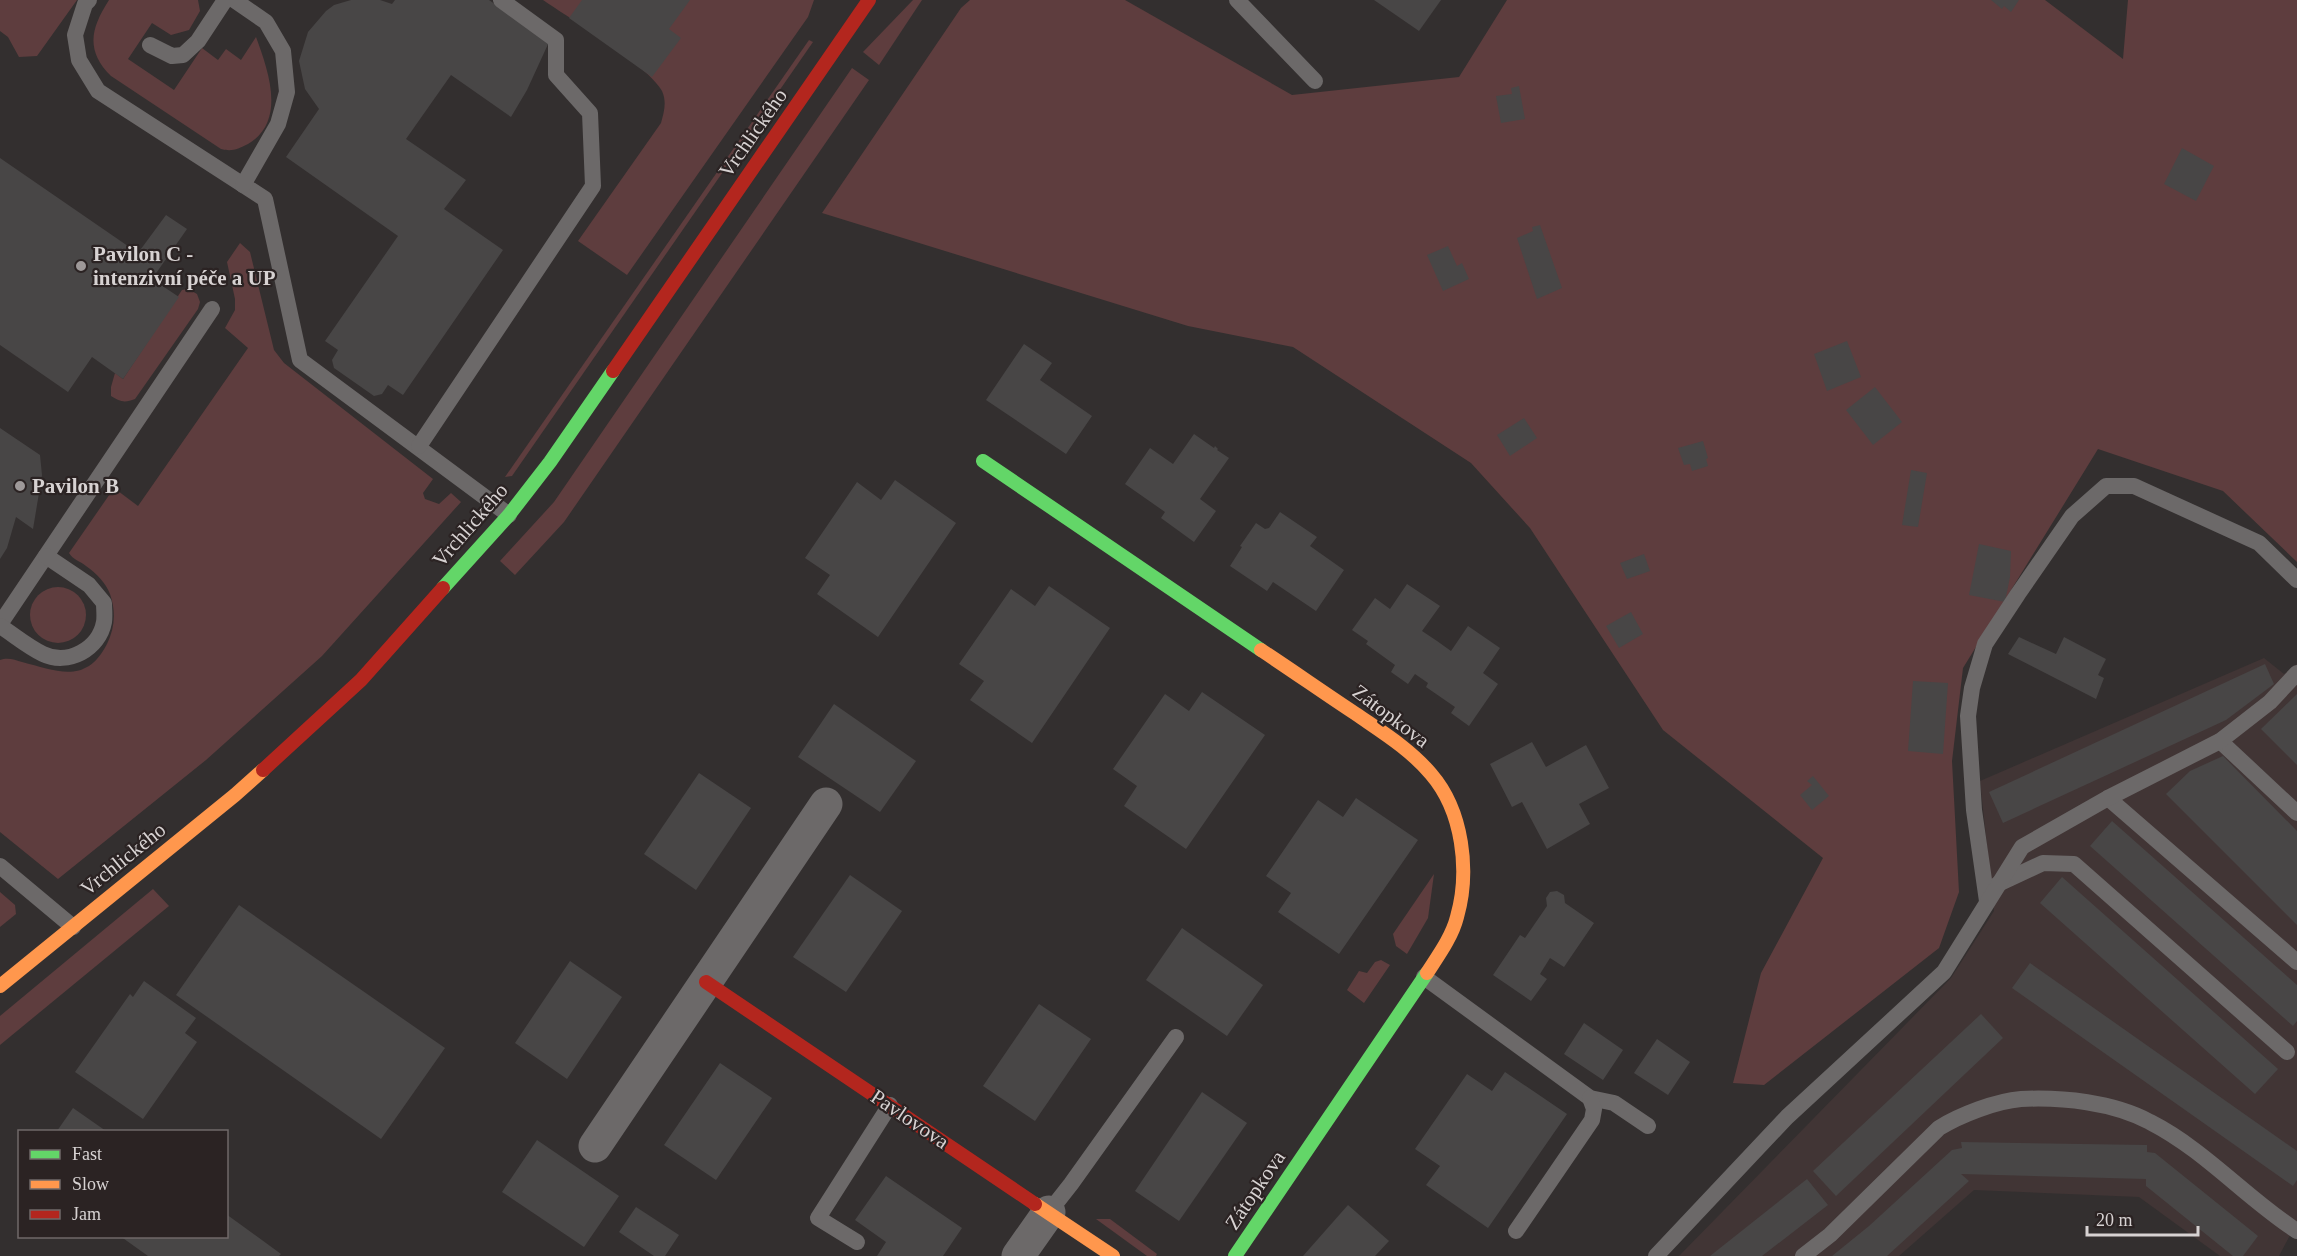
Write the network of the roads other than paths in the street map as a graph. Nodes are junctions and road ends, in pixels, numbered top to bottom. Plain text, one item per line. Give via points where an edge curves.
1 (89, 0) edge
2 (225, 0) edge
3 (234, 0) edge
4 (501, 0) edge
5 (869, 0) edge
6 (1237, 0) edge
7 (150, 45) dead end
8 (1315, 81) dead end
9 (243, 185) junction
10 (212, 309) dead end
11 (419, 446) junction
12 (983, 461) dead end
13 (509, 515) junction
14 (46, 556) junction
15 (2297, 580) edge
16 (0, 625) edge
17 (2297, 673) edge
18 (2220, 741) junction
19 (2108, 798) junction
20 (826, 804) dead end
21 (2297, 813) edge
22 (0, 866) edge
23 (1998, 884) junction
24 (1987, 901) junction
25 (73, 927) junction
26 (2297, 962) edge
27 (1424, 977) junction
28 (706, 982) junction
29 (0, 986) edge
30 (1176, 1037) dead end
31 (2287, 1052) dead end
32 (1590, 1098) junction
33 (890, 1105) junction
34 (1648, 1126) dead end
35 (595, 1146) dead end
36 (1049, 1212) junction
37 (1516, 1231) dead end
38 (2297, 1231) edge
39 (857, 1242) dead end
40 (1018, 1256) edge
41 (1113, 1256) edge
42 (1236, 1256) edge
43 (1656, 1256) edge
44 (1803, 1256) edge

1 - 9 lane via 75,35 79,60 98,91
2 - 7 lane via 198,41 183,55 171,56
3 - 9 lane via 266,22 283,51 287,92 278,124
4 - 11 lane via 556,40 556,75 590,113 593,186
5 - 13 street, Vrchlického via 550,462
6 - 8 lane
9 - 11 lane via 265,199 300,360
10 - 14 lane
11 - 13 lane
12 - 27 street, Zátopkova via 1404,747 1434,777 1450,804 1460,839 1463,885 1457,919
13 - 25 street, Vrchlického via 361,680 235,795
14 - 16 lane
14 - 16 lane via 89,585 104,603 104,623 93,642 80,654 62,659 44,655
15 - 24 lane via 2259,543 2134,486 2106,486 2072,516 1985,644 1972,688 1968,716 1974,810
17 - 18 lane via 2270,702
18 - 19 lane
18 - 21 lane
19 - 23 lane via 2022,847
19 - 26 lane
20 - 28 street
22 - 25 lane
23 - 24 lane
23 - 31 lane via 2043,863 2074,864
24 - 43 lane via 1944,972 1787,1117
25 - 29 street, Vrchlického
27 - 32 lane
27 - 42 street, Zátopkova
28 - 33 street, Pavlovova
28 - 35 street
30 - 36 lane
32 - 34 lane via 1614,1103
32 - 37 lane via 1592,1120
33 - 36 street, Pavlovova
33 - 39 lane via 818,1218
36 - 40 street
36 - 41 street, Pavlovova
38 - 44 lane via 2198,1153 2150,1121 2112,1107 2019,1099 1960,1115 1939,1128 1830,1235

